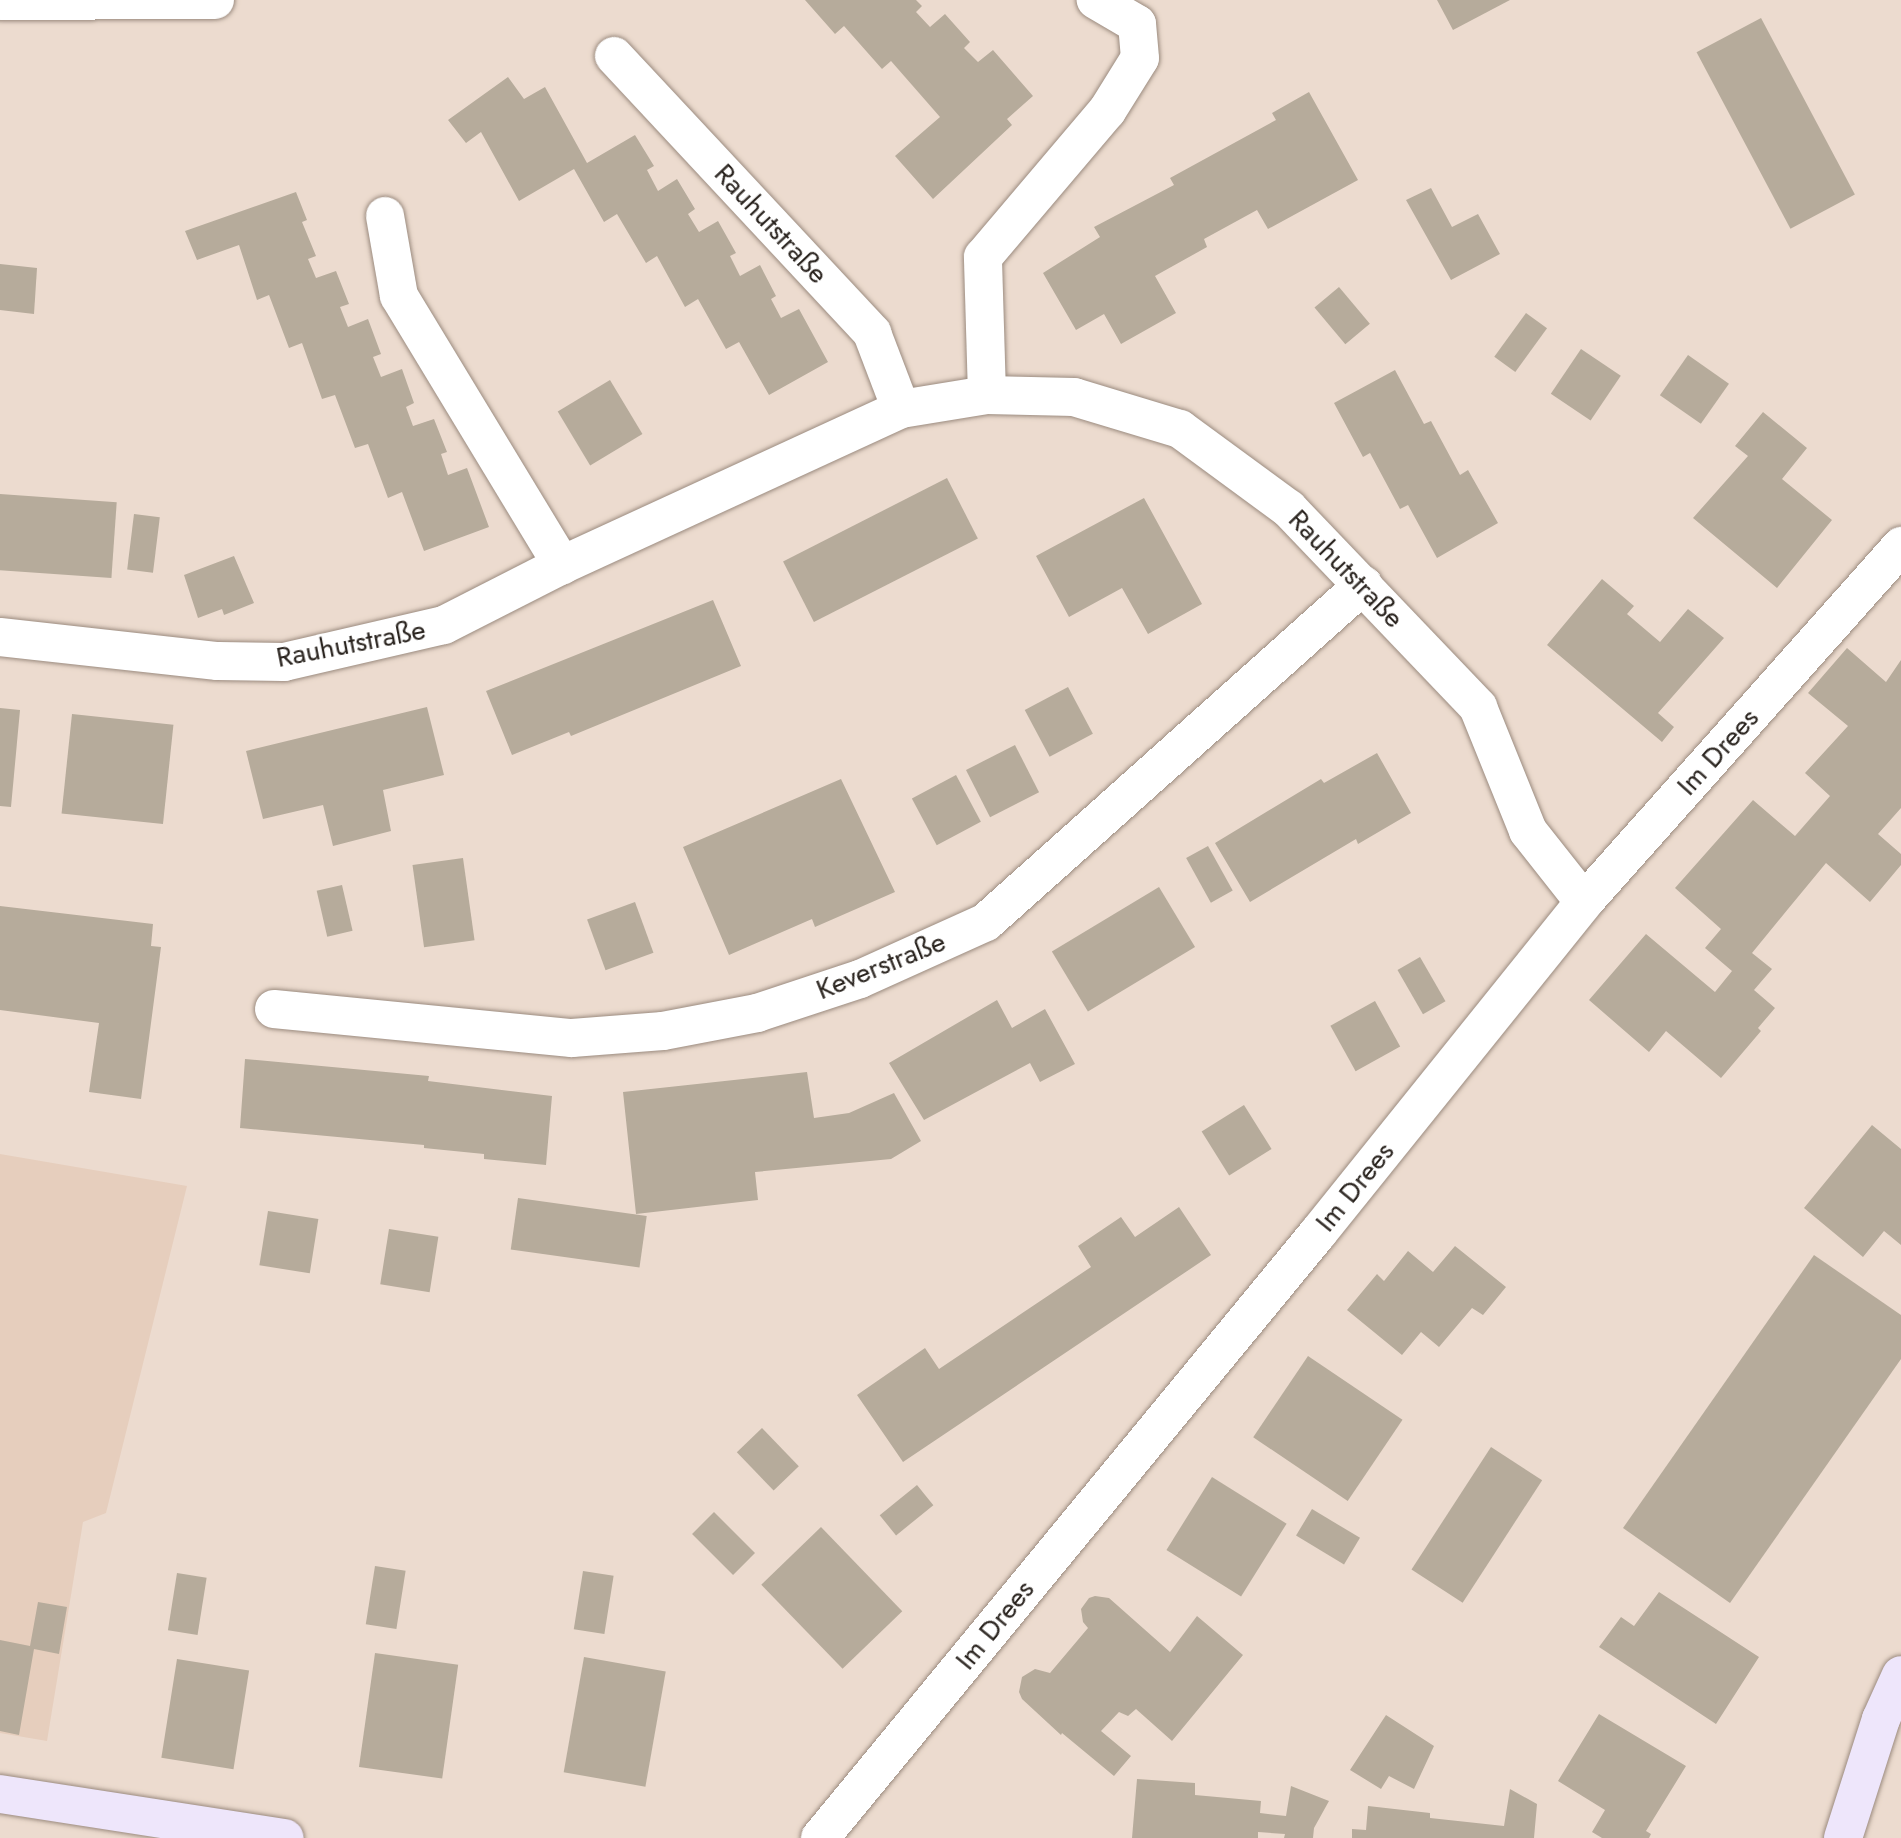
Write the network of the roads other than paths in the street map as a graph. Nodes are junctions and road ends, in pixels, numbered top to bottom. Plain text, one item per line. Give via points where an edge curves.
1 (215, 0) edge
2 (1097, 0) edge
3 (0, 1) edge
4 (614, 56) dead end
5 (385, 216) dead end
6 (987, 396) junction
7 (901, 409) junction
8 (1901, 546) edge
9 (562, 565) junction
10 (1363, 585) junction
11 (0, 637) edge
12 (1584, 902) junction
13 (274, 1009) dead end
14 (1901, 1675) edge
15 (0, 1794) edge
16 (185, 1831) edge
17 (285, 1838) edge
18 (820, 1838) edge
19 (1843, 1838) edge

1 - 3 street
2 - 6 street via 1137,24 1140,58 1107,111 983,257
4 - 7 street, Rauhutstraße via 872,333
5 - 9 street via 399,296
6 - 7 street, Rauhutstraße
6 - 10 street, Rauhutstraße via 1074,397 1181,429 1289,509
7 - 9 street, Rauhutstraße
8 - 12 street, Im Drees
9 - 11 street, Rauhutstraße via 444,625 284,662 218,661
10 - 12 street, Rauhutstraße via 1478,707 1528,831
10 - 13 street, Keverstraße via 986,922 860,979 757,1013 663,1031 572,1038
12 - 18 street, Im Drees
14 - 19 street via 1881,1719
15 - 16 street
16 - 17 street

